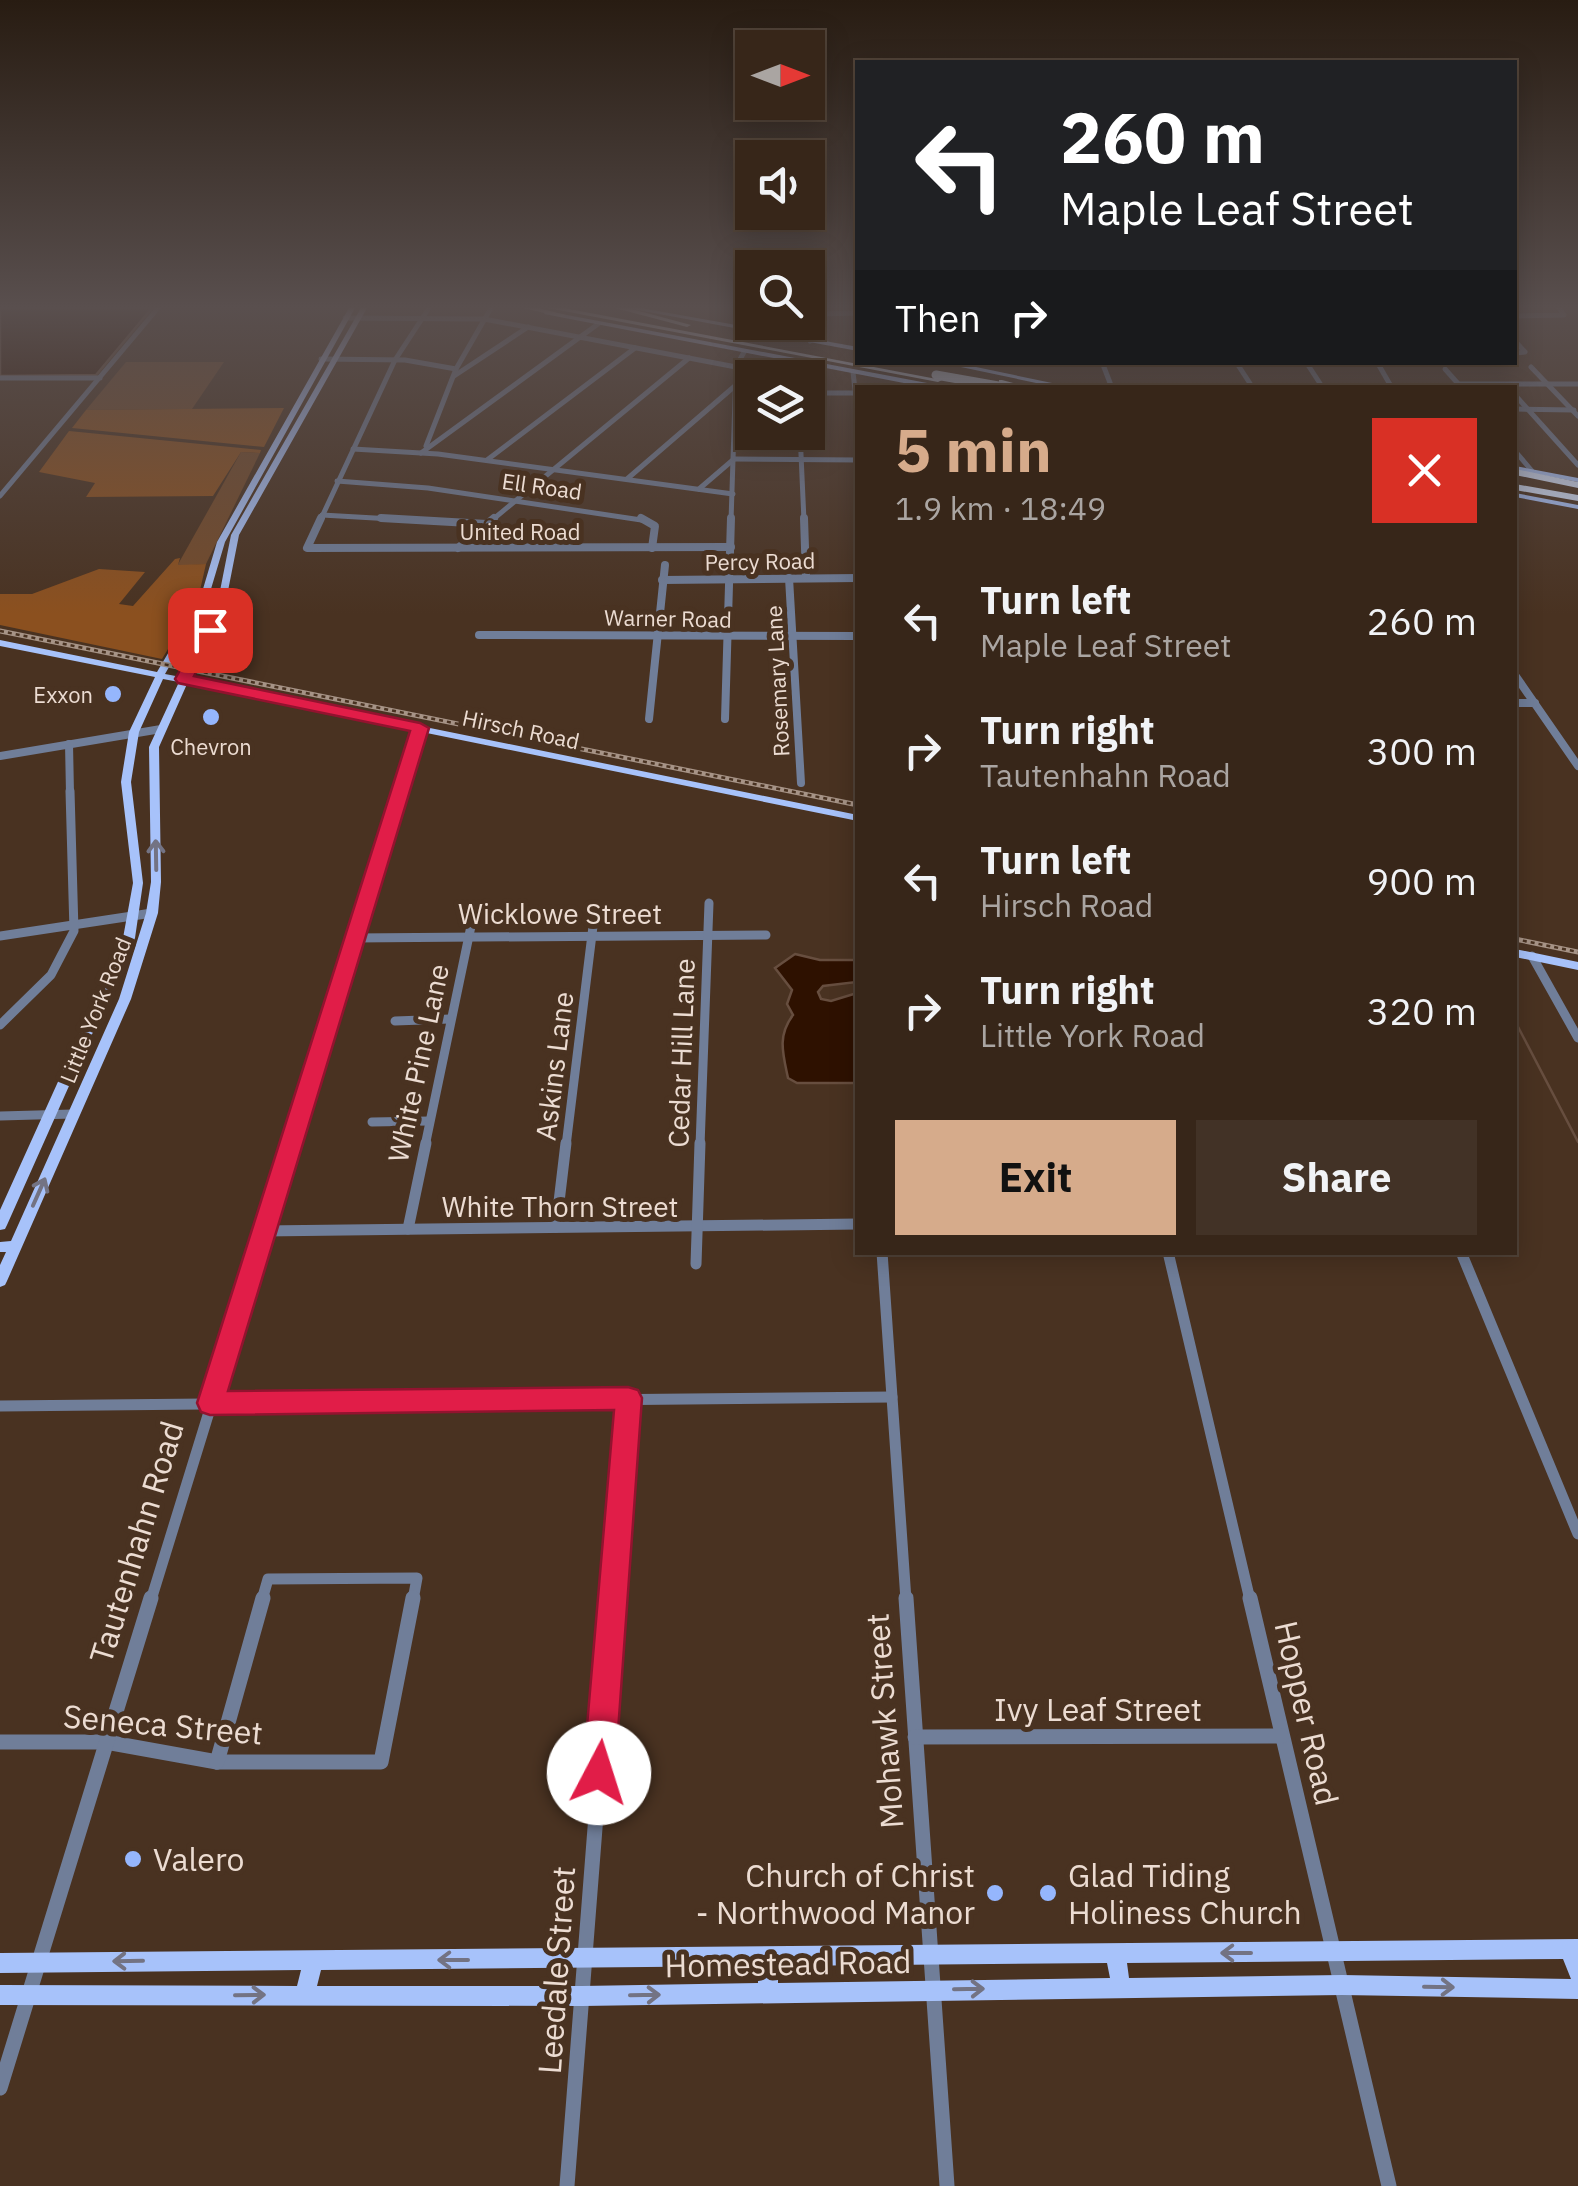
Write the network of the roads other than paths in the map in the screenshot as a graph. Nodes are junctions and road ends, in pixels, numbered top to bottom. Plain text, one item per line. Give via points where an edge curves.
1 (73, 410) edge
2 (294, 410) edge
3 (307, 410) edge
4 (371, 410) edge
5 (440, 410) edge
6 (480, 410) edge
7 (553, 410) edge
8 (626, 410) edge
9 (711, 410) edge
10 (1529, 410) edge
11 (1544, 410) edge
12 (1576, 412) edge
13 (735, 424) edge
14 (353, 449) junction
15 (424, 450) junction
16 (801, 450) edge
17 (1517, 453) edge
18 (734, 459) junction
19 (486, 460) junction
20 (802, 460) junction
21 (855, 460) edge
22 (1578, 465) edge
23 (554, 470) junction
24 (1532, 471) junction
25 (0, 476) edge
26 (17, 476) junction
27 (628, 479) junction
28 (1517, 481) edge
29 (338, 482) junction
30 (1517, 482) edge
31 (1517, 482) edge
32 (698, 488) junction
33 (732, 494) junction
34 (1578, 494) edge
35 (0, 496) edge
36 (516, 501) junction
37 (322, 514) junction
38 (487, 524) junction
39 (731, 547) junction
40 (652, 548) junction
41 (457, 549) junction
42 (665, 565) dead end
43 (789, 578) junction
44 (806, 578) junction
45 (730, 579) junction
46 (662, 580) junction
47 (855, 580) edge
48 (186, 630) junction
49 (210, 630) junction
50 (479, 635) dead end
51 (656, 636) junction
52 (792, 636) junction
53 (855, 636) edge
54 (728, 637) junction
55 (0, 643) edge
56 (161, 674) junction
57 (1517, 678) edge
58 (184, 679) junction
59 (1517, 703) edge
60 (1534, 703) junction
61 (649, 718) dead end
62 (725, 719) dead end
63 (161, 728) junction
64 (420, 728) junction
65 (134, 732) junction
66 (69, 744) junction
67 (0, 756) edge
68 (1578, 766) edge
69 (801, 783) dead end
70 (855, 817) edge
71 (709, 903) dead end
72 (475, 907) dead end
73 (595, 910) dead end
74 (152, 913) junction
75 (134, 917) junction
76 (75, 925) junction
77 (766, 934) dead end
78 (592, 935) junction
79 (706, 935) junction
80 (0, 936) edge
81 (468, 937) junction
82 (354, 938) junction
83 (1517, 953) edge
84 (1532, 956) junction
85 (1578, 966) edge
86 (112, 977) junction
87 (133, 977) junction
88 (450, 1019) junction
89 (395, 1021) dead end
90 (0, 1025) edge
91 (90, 1025) junction
92 (114, 1025) junction
93 (1578, 1038) edge
94 (50, 1114) junction
95 (74, 1114) junction
96 (0, 1116) edge
97 (428, 1121) junction
98 (372, 1122) dead end
99 (855, 1224) edge
100 (0, 1225) edge
101 (556, 1227) junction
102 (698, 1227) junction
103 (408, 1230) junction
104 (263, 1231) junction
105 (8, 1247) edge
106 (882, 1255) edge
107 (1169, 1255) edge
108 (1462, 1255) edge
109 (696, 1264) dead end
110 (1, 1278) edge
111 (892, 1397) junction
112 (628, 1398) junction
113 (210, 1403) junction
114 (0, 1406) edge
115 (1578, 1534) edge
116 (915, 1736) junction
117 (1281, 1736) junction
118 (0, 1742) edge
119 (106, 1742) junction
120 (217, 1762) junction
121 (1574, 1949) edge
122 (1334, 1952) junction
123 (1116, 1954) junction
124 (930, 1955) junction
125 (768, 1958) junction
126 (314, 1959) junction
127 (584, 1960) junction
128 (0, 1963) edge
129 (39, 1963) junction
130 (1578, 1972) edge
131 (1342, 1985) junction
132 (1121, 1988) junction
133 (1578, 1989) edge
134 (933, 1990) junction
135 (768, 1993) junction
136 (306, 1994) junction
137 (0, 1995) edge
138 (29, 1995) junction
139 (582, 1996) junction
140 (0, 2088) edge
141 (568, 2186) edge
142 (947, 2186) edge
143 (1389, 2186) edge

1 - 26 street
2 - 48 main road, Little York Road via 222,542
3 - 49 main road, Little York Road via 235,534
4 - 14 street
5 - 15 street
6 - 15 street
7 - 19 street
8 - 23 street
9 - 27 street
10 - 22 street
11 - 12 street
13 - 18 street
14 - 15 street
14 - 29 street
15 - 19 street
16 - 20 street, Rosemary Lane
17 - 24 street
18 - 20 street
18 - 32 street
18 - 33 street
19 - 23 street
20 - 21 street
20 - 44 street, Rosemary Lane
23 - 27 street
23 - 36 street
24 - 28 main road
24 - 34 main road
25 - 26 street
26 - 35 street
27 - 32 street
29 - 36 street, Ell Road
29 - 37 street
30 - 34 highway
31 - 34 highway
32 - 33 street
33 - 39 street
36 - 38 street
36 - 40 street, Ell Road via 649,520 655,526
37 - 38 street
37 - 41 street, United Road via 309,549
38 - 41 street
39 - 40 street, United Road
39 - 45 street
40 - 41 street, United Road
42 - 46 street
43 - 44 street, Percy Road
43 - 45 street, Percy Road
43 - 52 street, Rosemary Lane
44 - 47 street, Percy Road
45 - 46 street, Percy Road
45 - 54 street
46 - 51 street
48 - 49 main road
48 - 56 main road, Little York Road
49 - 58 main road, Little York Road
50 - 51 street, Warner Road
51 - 54 street, Warner Road
51 - 61 street
52 - 53 street, Warner Road
52 - 54 street, Warner Road
52 - 69 street, Rosemary Lane
54 - 62 street
55 - 56 main road, Hirsch Road
56 - 58 main road, Hirsch Road
56 - 65 main road, Little York Road
57 - 60 street
58 - 63 main road, Little York Road
58 - 64 main road, Hirsch Road
59 - 60 street
60 - 68 street
63 - 65 street
74 -> 63 main road, Little York Road via 154,747
64 - 70 main road, Hirsch Road
64 - 82 street, Tautenhahn Road
65 - 66 street
65 - 75 main road, Little York Road via 126,782 137,860
66 - 67 street
66 - 76 street
71 - 79 street, Cedar Hill Lane
72 - 81 street, White Pine Lane
73 - 78 street, Askins Lane
74 - 75 street
74 - 87 main road, Little York Road
75 - 76 street
75 - 86 main road, Little York Road
76 - 80 street
76 - 90 street via 51,975
77 - 79 street, Wicklowe Street
78 - 79 street, Wicklowe Street
78 - 81 street, Wicklowe Street
78 - 101 street, Askins Lane
79 - 102 street, Cedar Hill Lane
81 - 82 street, Wicklowe Street
81 - 88 street, White Pine Lane
82 - 104 street, Tautenhahn Road
83 - 84 main road
84 - 85 main road
84 - 93 street
86 - 87 main road
86 - 91 main road, Little York Road
87 - 92 main road, Little York Road
88 - 89 street
88 - 97 street, White Pine Lane
91 - 92 main road
91 - 94 main road, Little York Road
92 - 95 main road, Little York Road
94 - 95 street
94 - 96 street
94 - 100 main road, Little York Road
105 -> 95 main road, Little York Road
97 - 98 street
97 - 103 street, White Pine Lane
99 - 102 street, White Thorn Street
101 - 102 street, White Thorn Street
101 - 103 street, White Thorn Street
102 - 109 street, Cedar Hill Lane
103 - 104 street, White Thorn Street
104 - 113 street, Tautenhahn Road
105 - 110 main road, Little York Road
106 - 111 street, Mohawk Street
107 - 117 street, Hopper Road
108 - 115 street
111 - 112 street
111 - 116 street, Mohawk Street
112 - 113 street
112 - 127 street, Leedale Street
113 - 114 street
113 - 119 street, Tautenhahn Road
116 - 117 street, Ivy Leaf Street
116 - 124 street, Mohawk Street
117 - 122 street, Hopper Road
118 - 119 street, Seneca Street
119 - 120 street, Seneca Street
119 - 129 street, Tautenhahn Road
120 - 120 street, Seneca Street via 268,1579 417,1578 381,1762
121 - 122 main road, Homestead Road
121 - 130 main road
122 -> 123 main road, Homestead Road
122 - 131 street, Hopper Road
123 - 124 main road, Homestead Road
123 - 132 main road
124 - 125 main road, Homestead Road
124 - 134 street, Mohawk Street
125 - 127 main road, Homestead Road
125 - 135 main road
127 -> 126 main road, Homestead Road
126 -> 129 main road, Homestead Road
126 - 136 main road
127 - 139 street, Leedale Street
128 - 129 main road, Homestead Road
129 - 138 street, Tautenhahn Road
131 - 132 main road, Homestead Road
131 -> 133 main road, Homestead Road
131 - 143 street, Hopper Road
134 -> 132 main road, Homestead Road
134 - 135 main road, Homestead Road
134 - 142 street, Mohawk Street
139 -> 135 main road, Homestead Road
138 -> 136 main road, Homestead Road
136 - 139 main road, Homestead Road
137 - 138 main road, Homestead Road
138 - 140 street, Tautenhahn Road
139 - 141 street, Leedale Street

